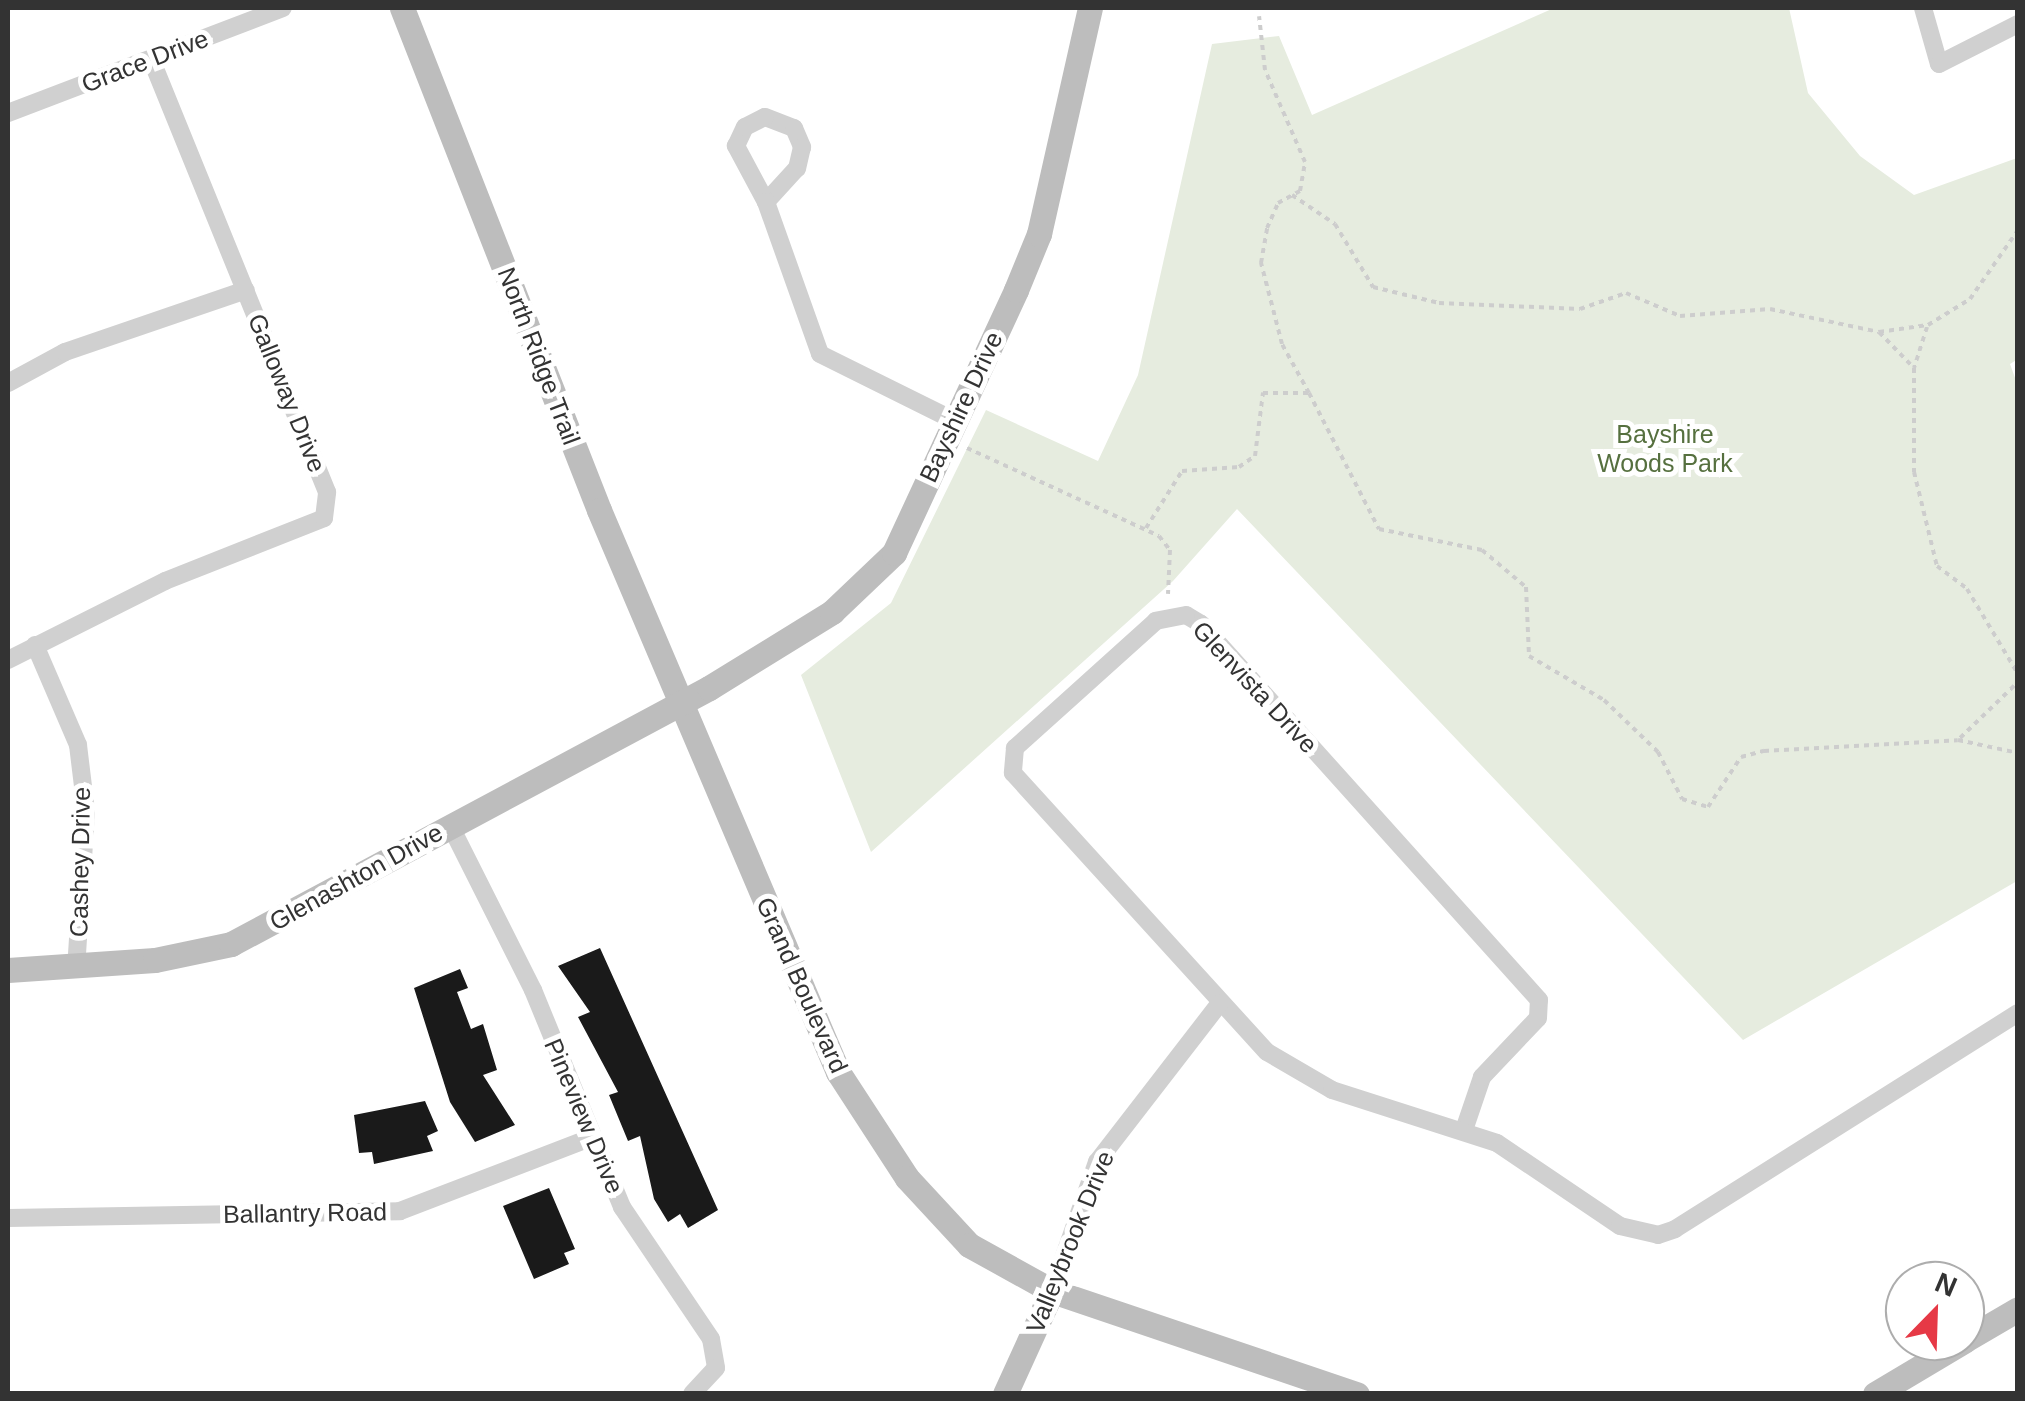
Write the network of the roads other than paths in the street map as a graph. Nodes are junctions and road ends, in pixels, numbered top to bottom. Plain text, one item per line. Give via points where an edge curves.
1 (282, 8) edge
2 (402, 8) edge
3 (1090, 8) edge
4 (1923, 8) edge
5 (2018, 24) edge
6 (151, 59) junction
7 (8, 114) edge
8 (766, 202) junction
9 (246, 290) junction
10 (8, 383) edge
11 (955, 421) junction
12 (35, 645) junction
13 (8, 660) edge
14 (681, 703) junction
15 (450, 825) junction
16 (76, 968) junction
17 (8, 970) edge
18 (1219, 1004) junction
19 (2018, 1013) edge
20 (1464, 1130) junction
21 (590, 1138) junction
22 (8, 1218) edge
23 (1052, 1291) junction
24 (2018, 1310) edge
25 (1985, 1329) edge
26 (1930, 1361) edge
27 (692, 1394) edge
28 (1005, 1394) edge
29 (1357, 1394) edge
30 (1875, 1394) edge

1 - 6 street, Grace Drive
2 - 14 street, North Ridge Trail
3 - 11 street, Bayshire Drive via 1039,234
4 - 5 street via 1940,64
6 - 7 street, Grace Drive
6 - 9 street, Galloway Drive
8 - 8 street via 736,146 746,127 776,117 794,128 802,158
8 - 11 street via 820,354
9 - 10 street via 65,352
9 - 12 street, Galloway Drive via 326,492 324,518
11 - 14 street, Bayshire Drive via 894,553 832,612
12 - 13 street, Galloway Drive
12 - 16 street, Cashey Drive via 78,745 86,812
14 - 15 street, Glenashton Drive
14 - 23 street, Grand Boulevard via 838,1072 907,1178 968,1245
15 - 16 street, Glenashton Drive via 231,944
15 - 21 street, Pineview Drive via 532,990
16 - 17 street, Glenashton Drive
18 - 20 street, Glenvista Drive via 1303,1076
18 - 20 street, Glenvista Drive via 1011,764 1020,743 1170,614 1201,624 1539,1000 1538,1018 1482,1077
18 - 23 street, Valleybrook Drive via 1097,1162
19 - 20 street, Glenvista Drive via 1658,1235 1620,1226
21 - 22 street, Ballantry Road via 400,1211
21 - 27 street, Pineview Drive via 622,1207 711,1339 716,1368
23 - 28 street, Valleybrook Drive
23 - 29 street, Grand Boulevard
24 - 25 street
26 - 30 street

